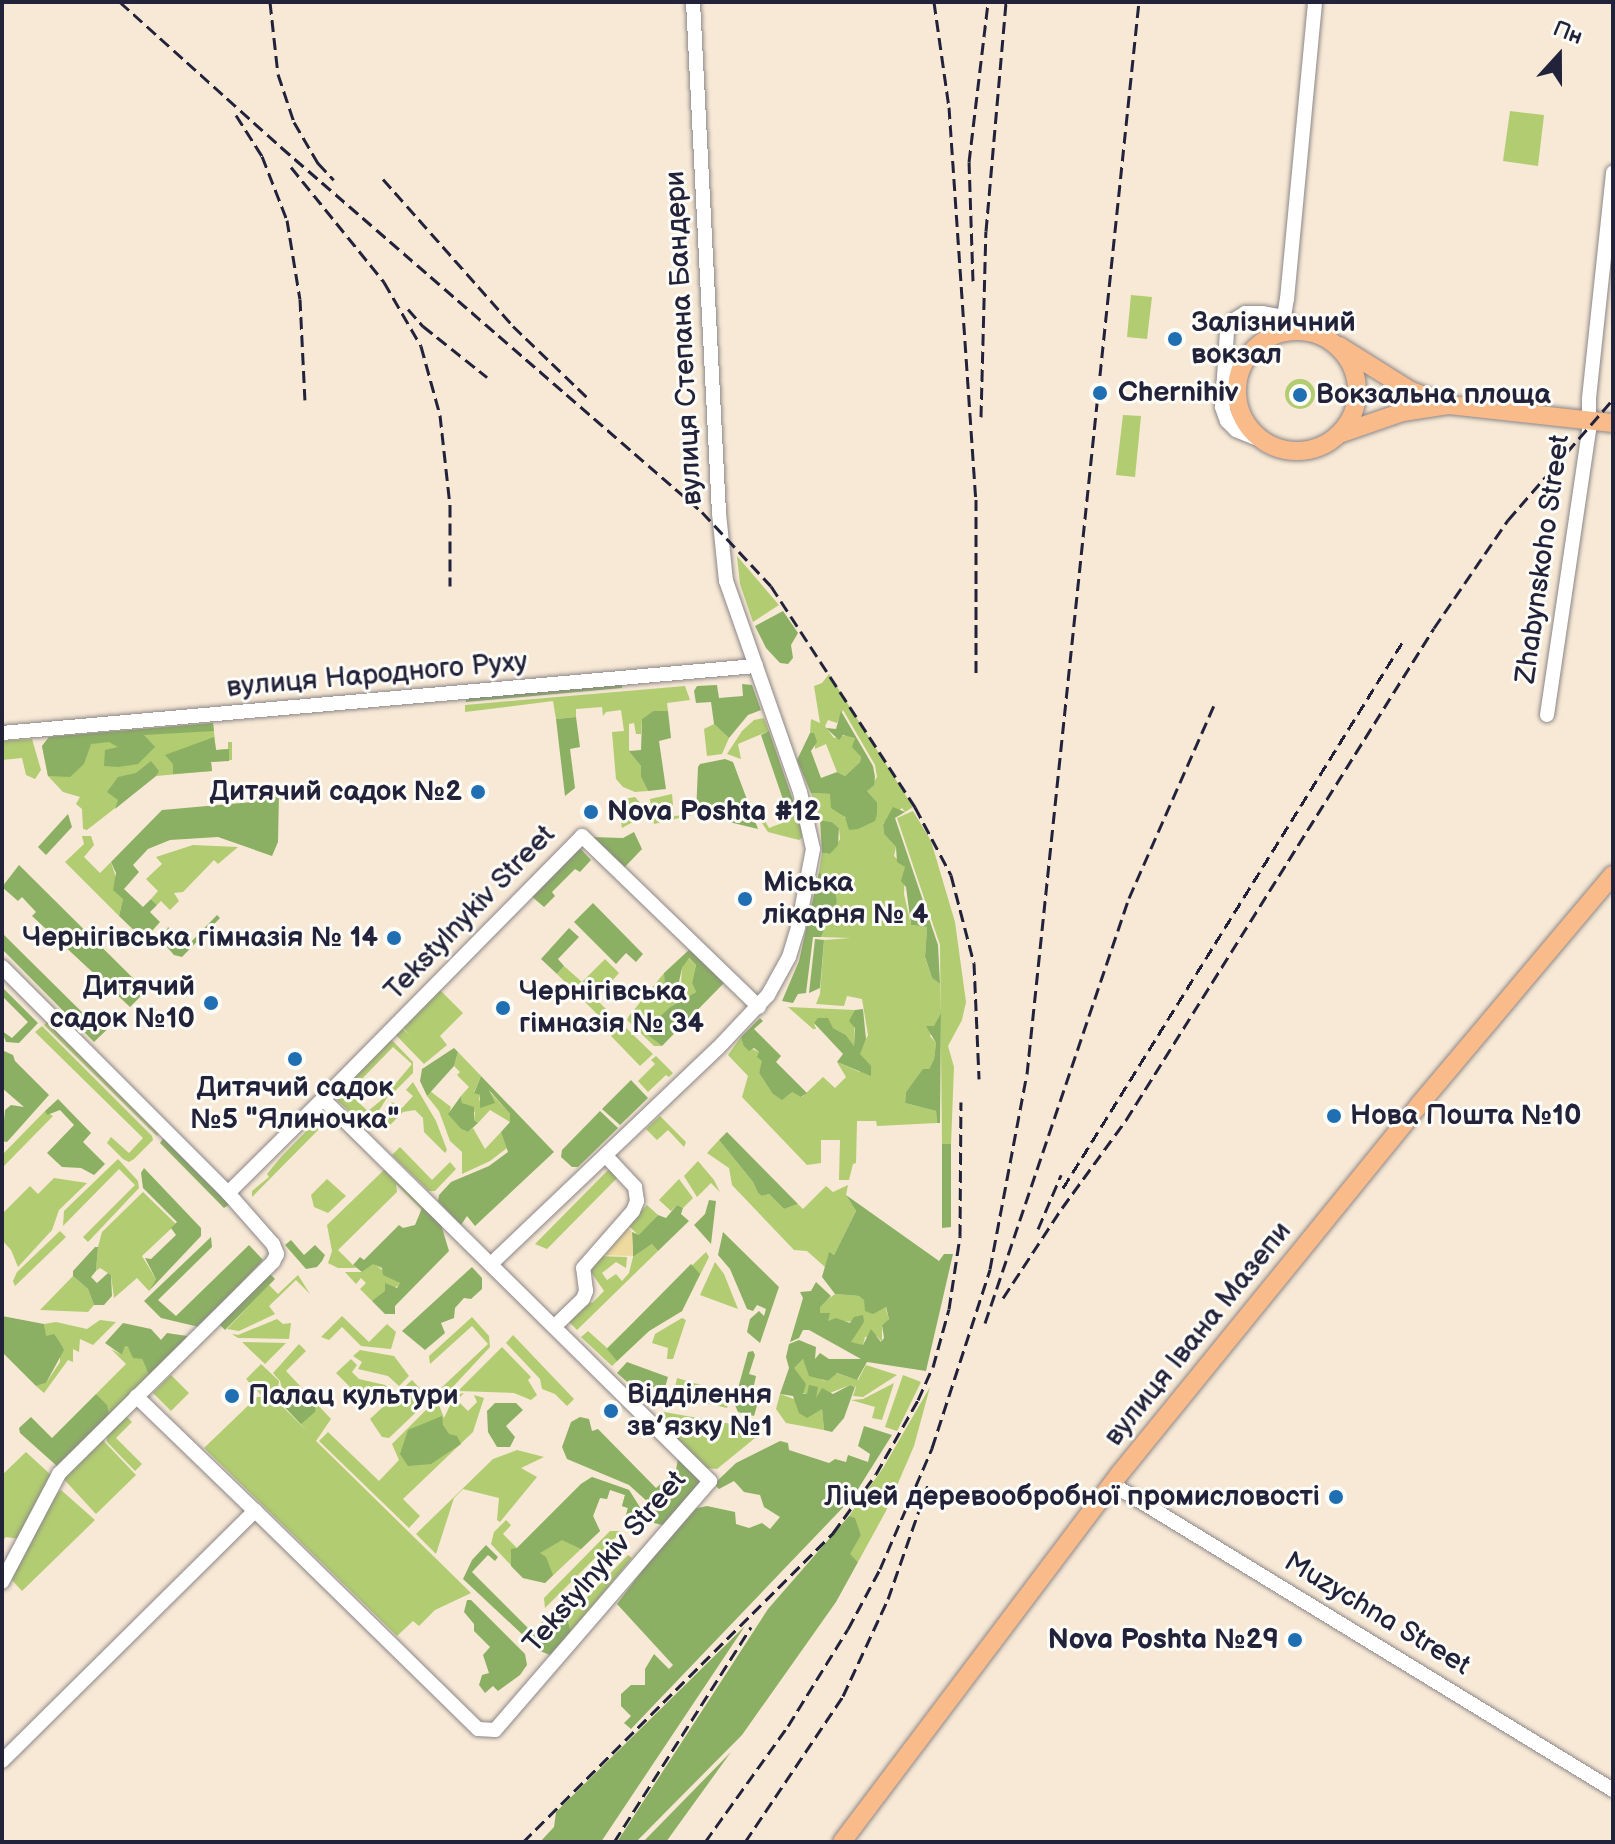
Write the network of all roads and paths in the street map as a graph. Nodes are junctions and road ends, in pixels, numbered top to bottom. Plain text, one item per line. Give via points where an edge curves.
1 (693, 2) edge
2 (1315, 2) edge
3 (1613, 172) edge
4 (1284, 317) junction
5 (1303, 331) junction
6 (1268, 338) junction
7 (1226, 341) junction
8 (1336, 345) junction
9 (1236, 389) junction
10 (1449, 405) junction
11 (1222, 407) junction
12 (1589, 420) junction
13 (1613, 423) edge
14 (1339, 435) junction
15 (1263, 441) junction
16 (756, 666) junction
17 (1547, 715) dead end
18 (2, 733) edge
19 (1613, 875) edge
20 (2, 967) edge
21 (759, 1007) junction
22 (323, 1099) junction
23 (606, 1156) junction
24 (228, 1193) junction
25 (491, 1264) junction
26 (556, 1325) junction
27 (136, 1396) junction
28 (1112, 1484) junction
29 (255, 1511) junction
30 (2, 1582) edge
31 (2, 1761) edge
32 (1613, 1790) edge
33 (842, 1842) edge

1 - 16 street, вулиця Степана Бандери via 719,513 726,581
2 - 4 street
3 - 12 street, Zhabynskoho Street
4 - 5 street
4 - 6 street
4 - 7 street via 1245,313 1234,320
5 - 6 main road
5 - 8 main road
6 - 9 main road via 1245,359
7 - 9 street
7 - 11 street
8 - 10 main road via 1411,391
8 - 14 main road via 1351,365 1357,389 1349,421
9 - 11 street
9 - 15 main road via 1242,418
10 - 12 main road
10 - 14 main road via 1372,420
11 - 15 street via 1236,430
12 - 13 main road
12 - 17 street, Zhabynskoho Street
14 - 15 main road via 1298,452
16 - 18 street, вулиця Народного Руху
16 - 21 street via 800,792 813,849 789,957
19 - 28 main road, вулиця Івана Мазепи
20 - 24 street
21 - 22 street, Tekstylnykiv Street via 582,836
21 - 23 street
22 - 24 street, Tekstylnykiv Street
22 - 25 street, Tekstylnykiv Street
23 - 25 street
23 - 26 street via 635,1187 637,1201 583,1268 583,1299
24 - 27 street via 277,1254
25 - 26 street, Tekstylnykiv Street
26 - 29 street, Tekstylnykiv Street via 710,1481 495,1730 478,1729
27 - 29 street
27 - 30 street via 59,1474
28 - 32 street, Muzychna Street
28 - 33 main road, вулиця Івана Мазепи
29 - 31 street

